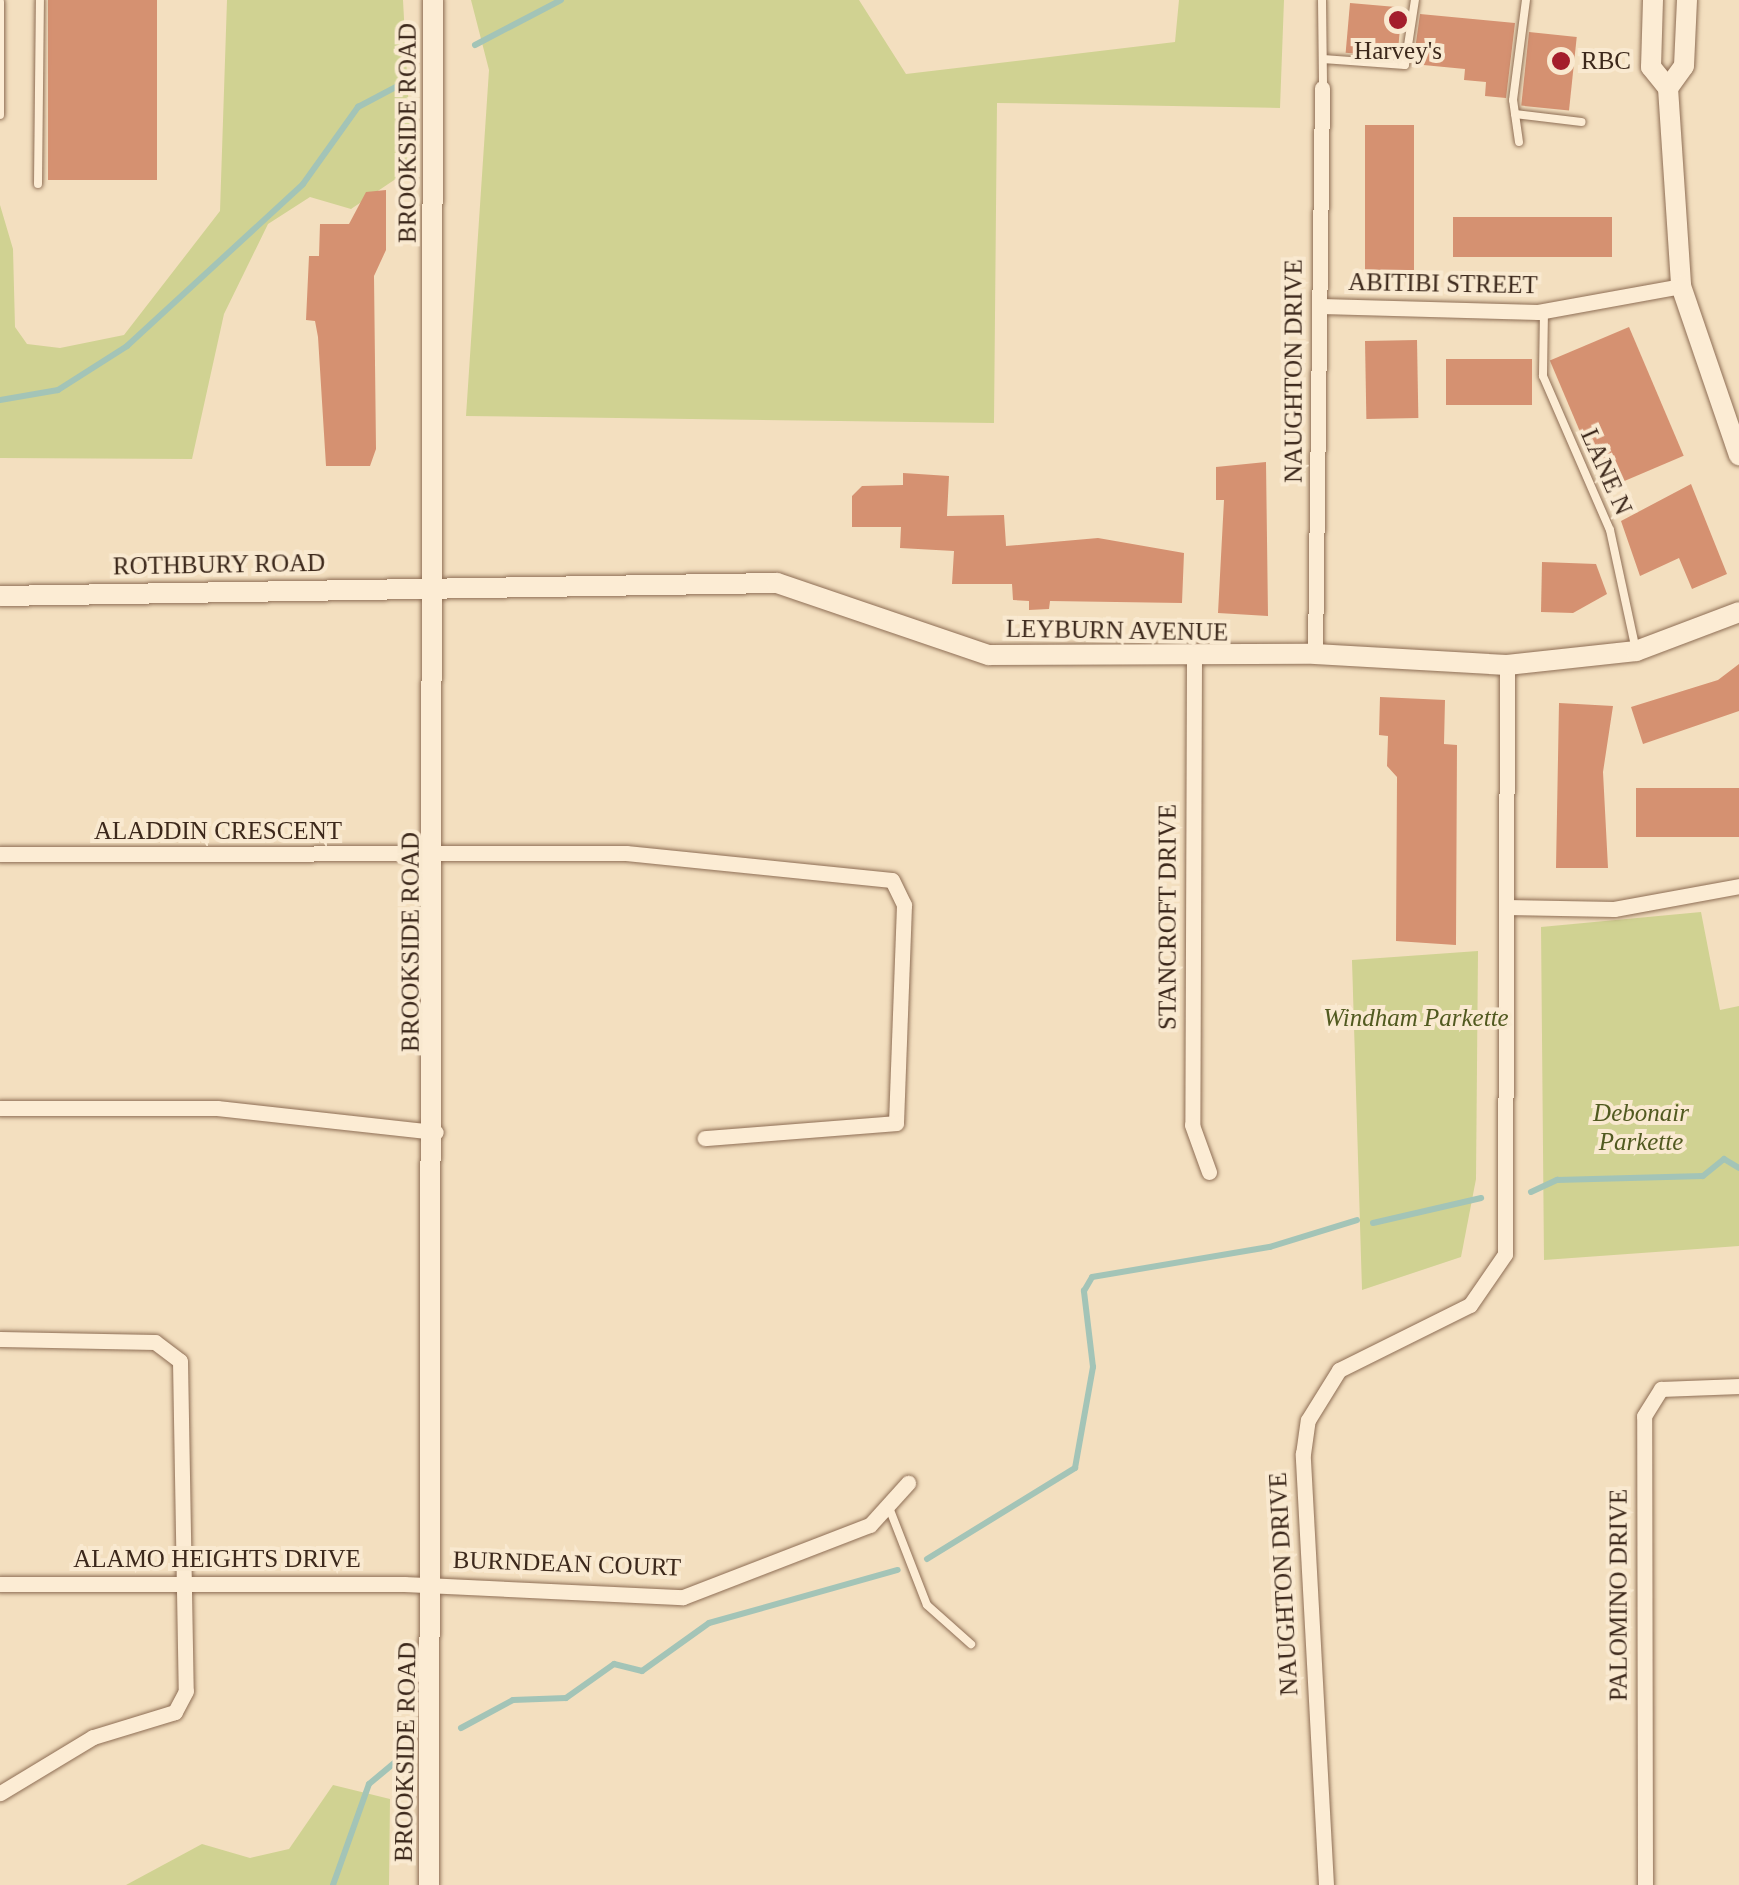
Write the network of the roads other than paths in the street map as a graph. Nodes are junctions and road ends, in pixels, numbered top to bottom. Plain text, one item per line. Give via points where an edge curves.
1 (40, 0) edge
2 (432, 0) edge
3 (1322, 0) edge
4 (1414, 0) edge
5 (1526, 0) edge
6 (1653, 0) edge
7 (1687, 0) edge
8 (2, 2) edge
9 (2, 59) edge
10 (1323, 59) junction
11 (1322, 86) joint
12 (1668, 88) junction
13 (1515, 114) junction
14 (0, 116) edge
15 (1582, 122) dead end
16 (1519, 142) dead end
17 (38, 184) dead end
18 (1681, 286) junction
19 (1321, 306) junction
20 (1544, 311) junction
21 (1739, 456) edge
22 (438, 585) junction
23 (0, 596) edge
24 (1739, 612) edge
25 (1636, 651) junction
26 (1316, 654) junction
27 (1194, 659) junction
28 (1507, 664) junction
29 (0, 854) edge
30 (436, 857) junction
31 (1739, 886) edge
32 (1506, 907) junction
33 (0, 1108) edge
34 (436, 1132) junction
35 (705, 1138) dead end
36 (1209, 1172) dead end
37 (0, 1339) edge
38 (1739, 1386) edge
39 (908, 1483) dead end
40 (888, 1505) junction
41 (0, 1584) edge
42 (182, 1584) junction
43 (434, 1585) junction
44 (971, 1644) dead end
45 (0, 1793) edge
46 (429, 1885) edge
47 (1326, 1885) edge
48 (1645, 1885) edge

1 - 17 lane
2 - 22 street, BROOKSIDE ROAD
3 - 10 lane
4 - 10 lane via 1405,64
5 - 13 lane
6 - 12 street via 1651,67
7 - 12 street via 1684,66
8 - 9 lane
9 - 14 lane
10 - 11 lane
11 - 19 street, NAUGHTON DRIVE
12 - 18 street
13 - 15 lane
13 - 16 lane
18 - 20 street, ABITIBI STREET
18 - 21 street
19 - 20 street, ABITIBI STREET
19 - 26 street, NAUGHTON DRIVE
20 - 25 lane, LANE N via 1543,376 1610,530
22 - 23 street, ROTHBURY ROAD
22 - 27 street, LEYBURN AVENUE via 777,583 989,655
22 - 30 street, BROOKSIDE ROAD
24 - 25 street, LEYBURN AVENUE
25 - 28 street, LEYBURN AVENUE
26 - 27 street, LEYBURN AVENUE
26 - 28 street, LEYBURN AVENUE
27 - 36 street, STANCROFT DRIVE via 1192,1124
28 - 32 street, NAUGHTON DRIVE
29 - 30 street, ALADDIN CRESCENT
30 - 34 street, BROOKSIDE ROAD
30 - 35 street, ALADDIN CRESCENT via 626,853 892,880 904,905 896,1123
31 - 32 street via 1614,909
32 - 47 street, NAUGHTON DRIVE via 1509,1178 1499,1273 1470,1305 1363,1351 1319,1394 1308,1420 1301,1486
33 - 34 street via 218,1108
34 - 43 street, BROOKSIDE ROAD
37 - 42 street via 156,1342 175,1353 184,1373
38 - 48 street, PALOMINO DRIVE via 1662,1388 1644,1416
39 - 40 street, BURNDEAN COURT
40 - 43 street, BURNDEAN COURT via 870,1525 683,1597
40 - 44 lane via 928,1606
41 - 42 street, ALAMO HEIGHTS DRIVE
42 - 43 street, ALAMO HEIGHTS DRIVE
42 - 45 street via 186,1691 175,1712 93,1737
43 - 46 street, BROOKSIDE ROAD

